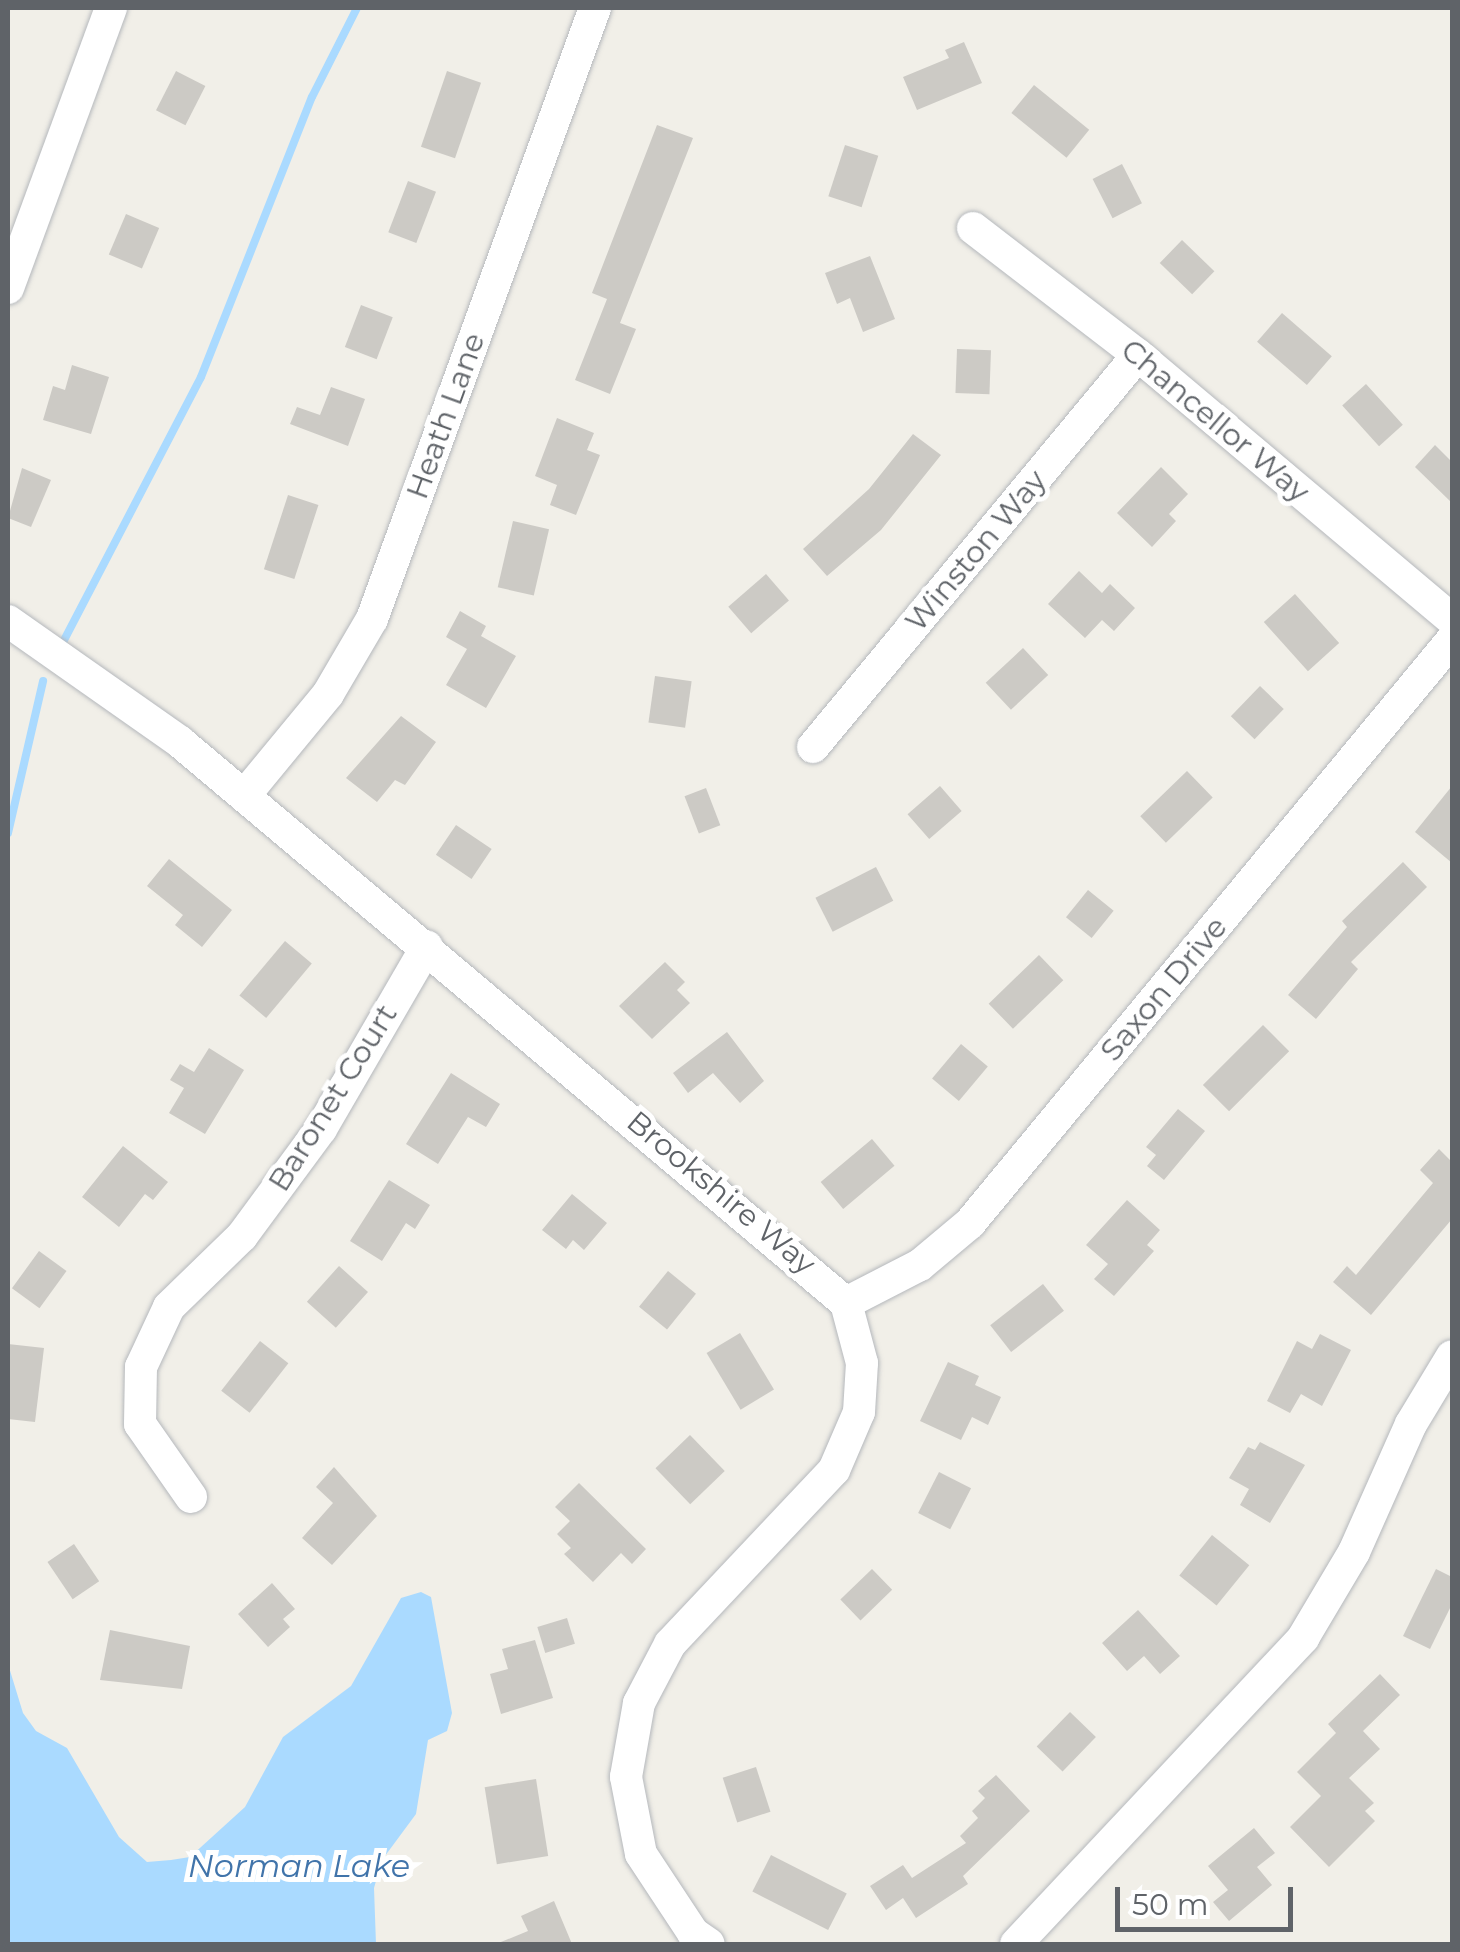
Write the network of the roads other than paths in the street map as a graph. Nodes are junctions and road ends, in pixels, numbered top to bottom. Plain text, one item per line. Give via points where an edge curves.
1 (110, 8) edge
2 (596, 8) edge
3 (974, 228) dead end
4 (8, 288) edge
5 (1138, 355) junction
6 (1452, 619) edge
7 (8, 622) edge
8 (1452, 640) edge
9 (814, 747) dead end
10 (244, 796) junction
11 (427, 946) junction
12 (846, 1303) junction
13 (1452, 1356) edge
14 (191, 1498) dead end
15 (709, 1944) edge
16 (1016, 1944) edge

1 - 4 street
2 - 10 street, Heath Lane via 372,619 328,694
3 - 5 street, Chancellor Way
5 - 6 street, Chancellor Way
5 - 9 street, Winston Way
7 - 10 street, Brookshire Way
8 - 12 street, Saxon Drive via 970,1223 920,1264
10 - 11 street, Brookshire Way
11 - 12 street, Brookshire Way
11 - 14 street, Baronet Court via 320,1129 242,1236 169,1307 141,1367 140,1424
12 - 15 street via 862,1363 860,1412 834,1470 670,1644 639,1703 626,1777 641,1854 693,1933
13 - 16 street via 1303,1638

